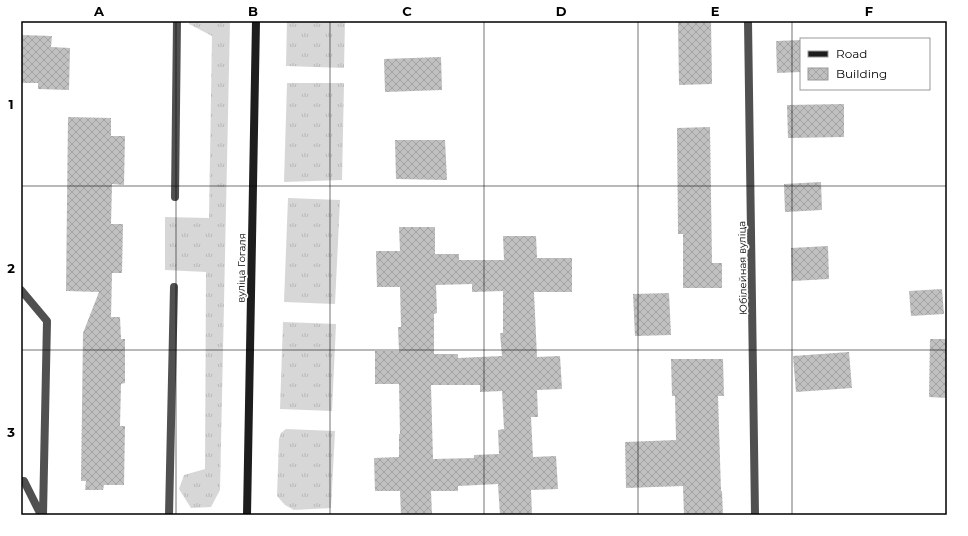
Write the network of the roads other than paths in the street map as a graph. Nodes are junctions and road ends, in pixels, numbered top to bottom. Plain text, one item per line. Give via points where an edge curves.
1 (177, 21) edge
2 (256, 21) edge
3 (748, 21) edge
4 (175, 197) dead end
5 (174, 287) dead end
6 (21, 290) edge
7 (21, 481) edge
8 (42, 515) edge
9 (169, 515) edge
10 (247, 515) edge
11 (755, 515) edge

1 - 4 street
2 - 10 main road, вуліца Гогаля
3 - 11 street, Юбілейная вуліца
5 - 9 street
6 - 8 street via 47,321
7 - 8 street via 24,481

